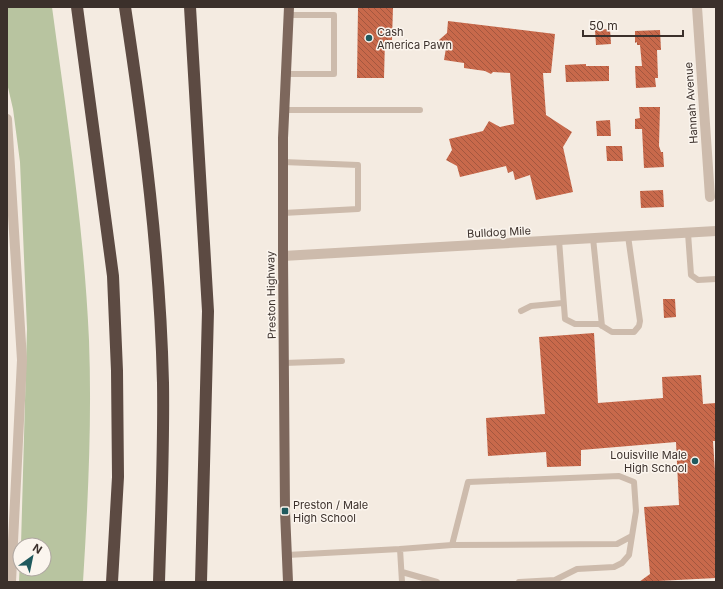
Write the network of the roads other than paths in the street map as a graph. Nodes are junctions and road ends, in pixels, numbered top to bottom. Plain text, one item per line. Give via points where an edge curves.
1 (77, 7) edge
2 (125, 7) edge
3 (190, 7) edge
4 (696, 7) edge
5 (289, 11) edge
6 (286, 74) junction
7 (285, 110) junction
8 (420, 110) dead end
9 (7, 119) edge
10 (283, 162) junction
11 (710, 197) dead end
12 (283, 213) junction
13 (716, 231) edge
14 (688, 233) junction
15 (628, 236) junction
16 (593, 238) junction
17 (559, 240) junction
18 (283, 256) junction
19 (716, 279) edge
20 (563, 303) junction
21 (521, 311) dead end
22 (602, 326) junction
23 (342, 361) dead end
24 (284, 363) junction
25 (632, 536) junction
26 (452, 545) junction
27 (400, 549) junction
28 (287, 555) junction
29 (402, 572) junction
30 (11, 582) edge
31 (112, 582) edge
32 (159, 582) edge
33 (201, 582) edge
34 (288, 582) edge
35 (402, 582) edge
36 (437, 582) edge
37 (519, 582) edge

1 - 31 highway via 113,276 118,477
2 - 32 highway via 146,145 159,307 163,456
3 - 33 highway via 208,311
4 - 11 street, Hannah Avenue
5 - 6 main road, Preston Highway
5 - 6 lane via 334,15 334,74
6 - 7 main road, Preston Highway
7 - 8 lane
7 - 10 main road, Preston Highway
9 - 30 street via 22,360
10 - 12 main road, Preston Highway
10 - 12 lane via 358,165 358,209
12 - 18 main road, Preston Highway
13 - 14 street, Bulldog Mile
14 - 15 street, Bulldog Mile
14 - 19 lane via 691,275 698,280
15 - 16 street, Bulldog Mile
15 - 22 lane via 639,326 634,332 612,332
16 - 17 street, Bulldog Mile
16 - 22 lane
17 - 18 street, Bulldog Mile
17 - 20 lane
18 - 24 main road, Preston Highway
20 - 21 lane via 531,306
20 - 22 lane via 563,315 568,322
23 - 24 lane
24 - 28 main road, Preston Highway
25 - 26 lane via 617,544
25 - 26 lane via 636,511 634,482 619,476 468,482
25 - 37 lane via 629,555 614,567 577,569 555,580
26 - 27 lane
27 - 28 lane
27 - 29 lane
28 - 34 main road, Preston Highway
29 - 35 lane
29 - 36 lane

